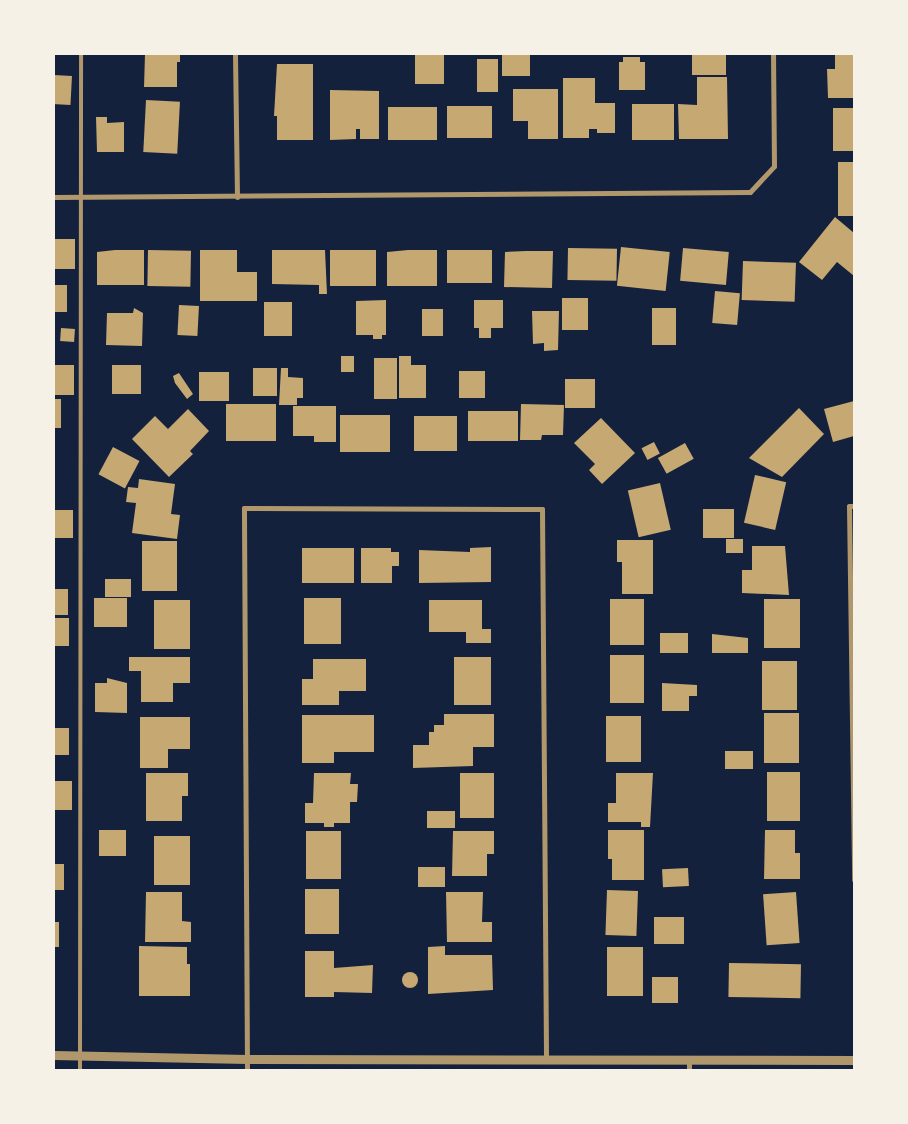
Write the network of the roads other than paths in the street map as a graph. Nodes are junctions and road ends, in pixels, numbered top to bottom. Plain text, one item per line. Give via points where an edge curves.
1 (81, 54) edge
2 (236, 54) edge
3 (773, 54) edge
4 (54, 197) edge
5 (82, 197) junction
6 (237, 197) junction
7 (854, 506) edge
8 (854, 880) edge
9 (79, 1055) junction
10 (54, 1056) edge
11 (247, 1059) junction
12 (546, 1059) junction
13 (689, 1060) junction
14 (854, 1060) edge
15 (80, 1070) edge
16 (247, 1070) edge
17 (689, 1070) edge

1 - 5 lane
2 - 6 street
3 - 6 street via 774,166 750,192
4 - 5 street
5 - 6 street
5 - 9 lane
7 - 8 street via 849,506
9 - 10 street
9 - 11 street
9 - 15 lane
11 - 12 street
11 - 12 street via 244,508 542,509
11 - 16 street
12 - 13 street
13 - 14 street
13 - 17 street

